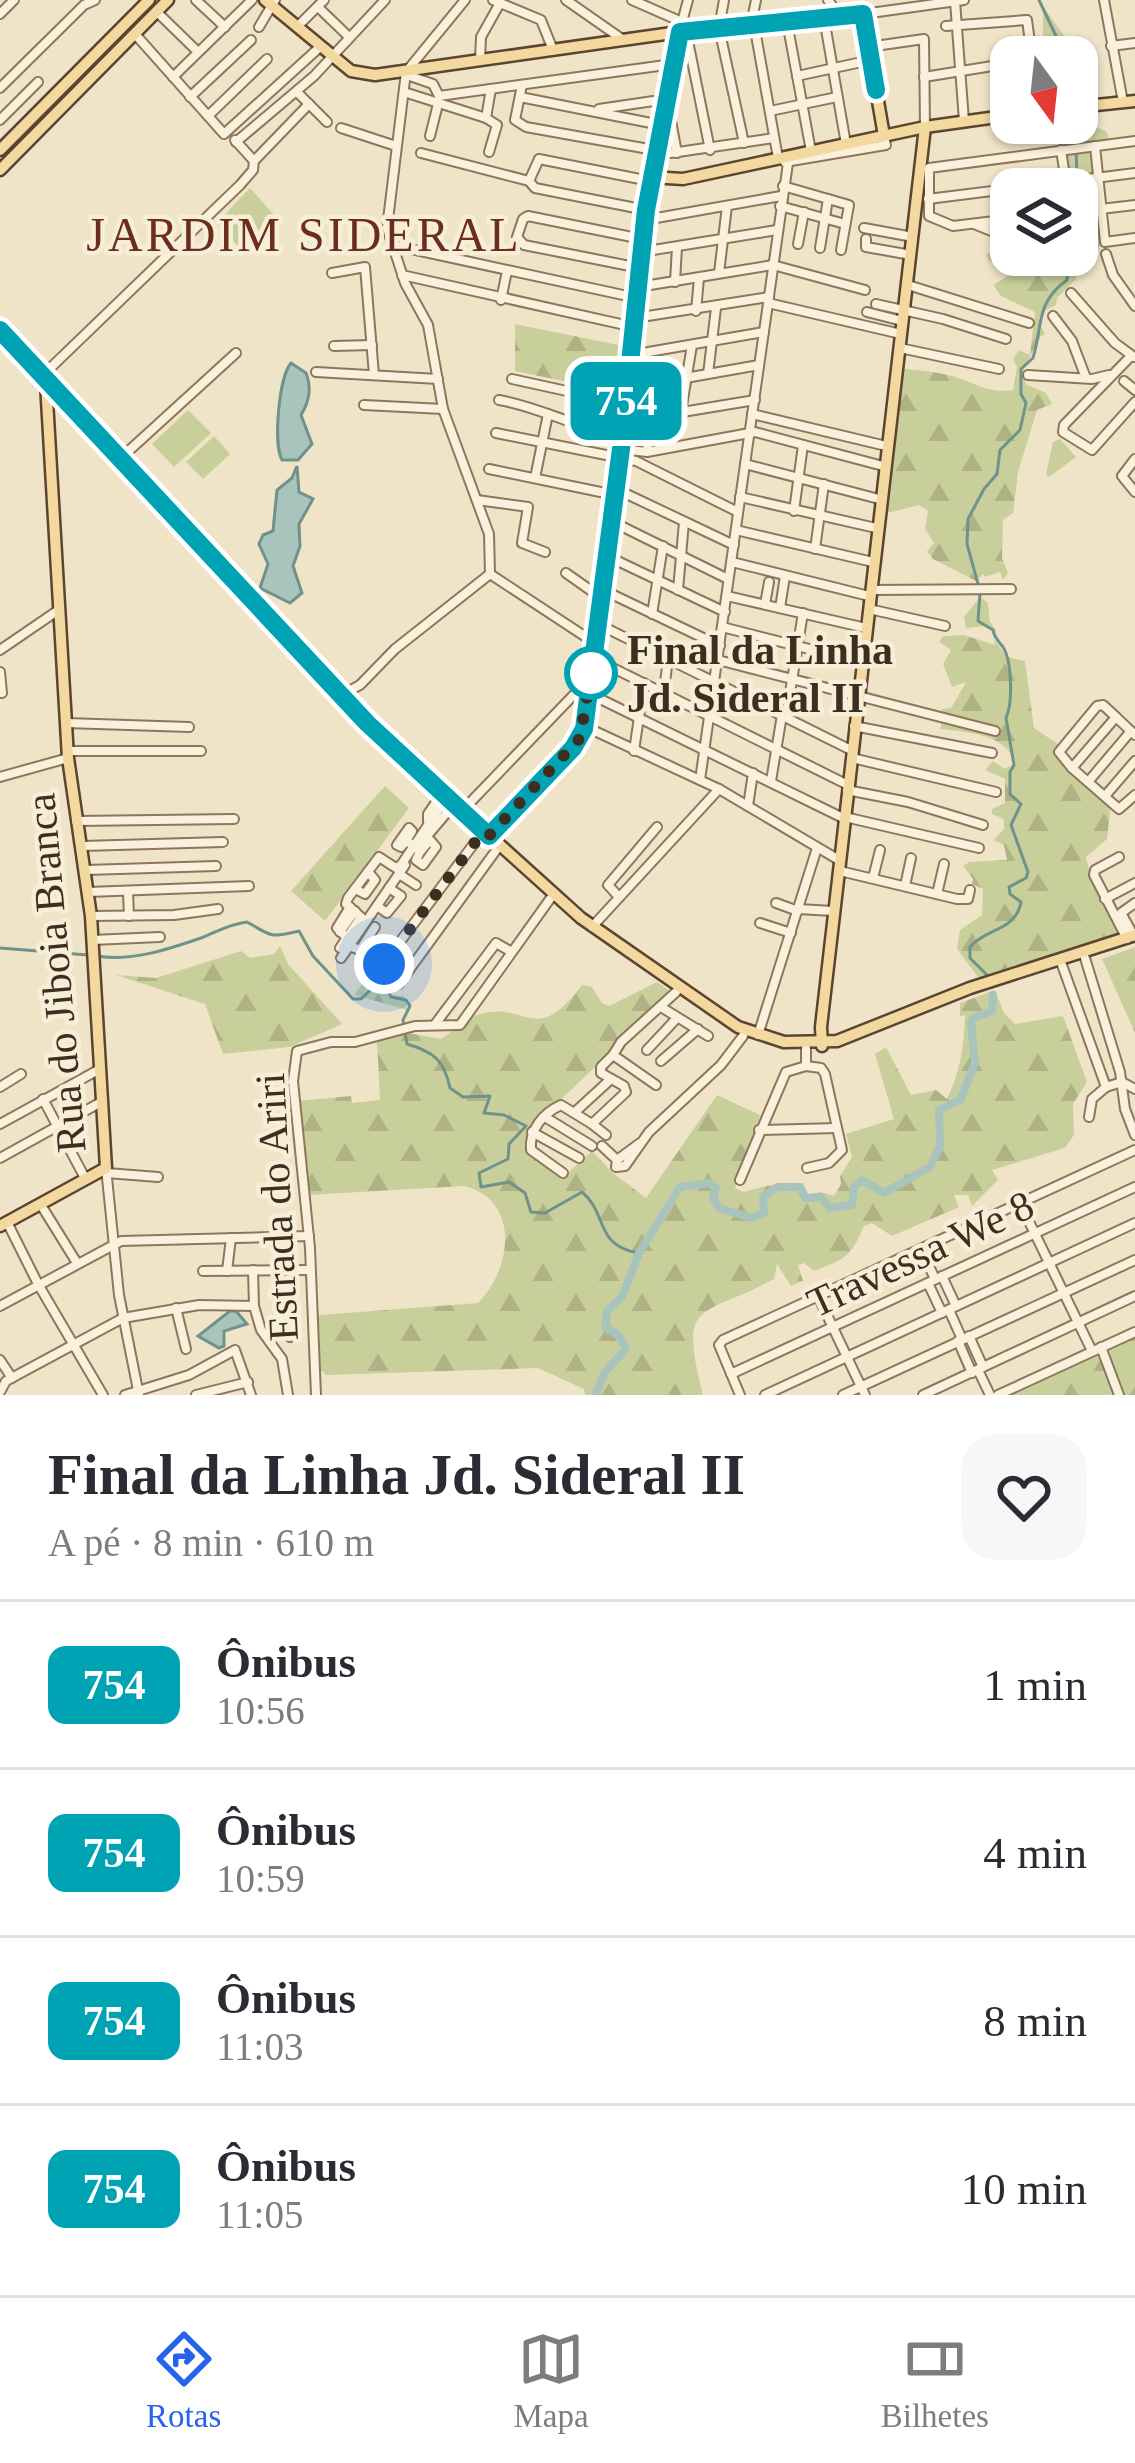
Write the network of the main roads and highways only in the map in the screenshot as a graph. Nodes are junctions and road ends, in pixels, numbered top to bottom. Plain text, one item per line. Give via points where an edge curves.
1 (149, 0) edge
2 (168, 0) edge
3 (270, 2) edge
4 (683, 29) junction
5 (1129, 102) edge
6 (1098, 105) edge
7 (990, 118) edge
8 (925, 128) junction
9 (884, 136) junction
10 (0, 150) edge
11 (0, 170) edge
12 (650, 182) junction
13 (3, 337) edge
14 (45, 379) junction
15 (58, 392) junction
16 (45, 406) junction
17 (335, 693) junction
18 (448, 805) junction
19 (485, 837) junction
20 (1133, 938) edge
21 (661, 978) junction
22 (822, 1046) junction
23 (2, 1220) edge

1 - 10 main road
2 - 11 main road
3 - 4 main road via 356,73 407,74
4 - 9 main road via 866,14
4 - 12 main road
5 - 6 main road
7 - 8 main road
8 - 9 main road
8 - 22 main road via 922,215 879,499
9 - 12 main road
12 - 19 main road via 584,726 573,748
13 - 14 main road
14 - 15 main road
14 - 16 main road, Rua do Jiboia Branca
15 - 16 main road
15 - 17 main road
15 - 17 main road
16 - 23 main road, Rua do Jiboia Branca via 107,1171
17 - 18 main road
17 - 18 main road
18 - 19 main road
19 - 21 main road
19 - 21 main road via 550,899
20 - 22 main road via 970,988
20 - 22 main road
21 - 22 main road via 758,1036
21 - 22 main road via 743,1036 770,1046

